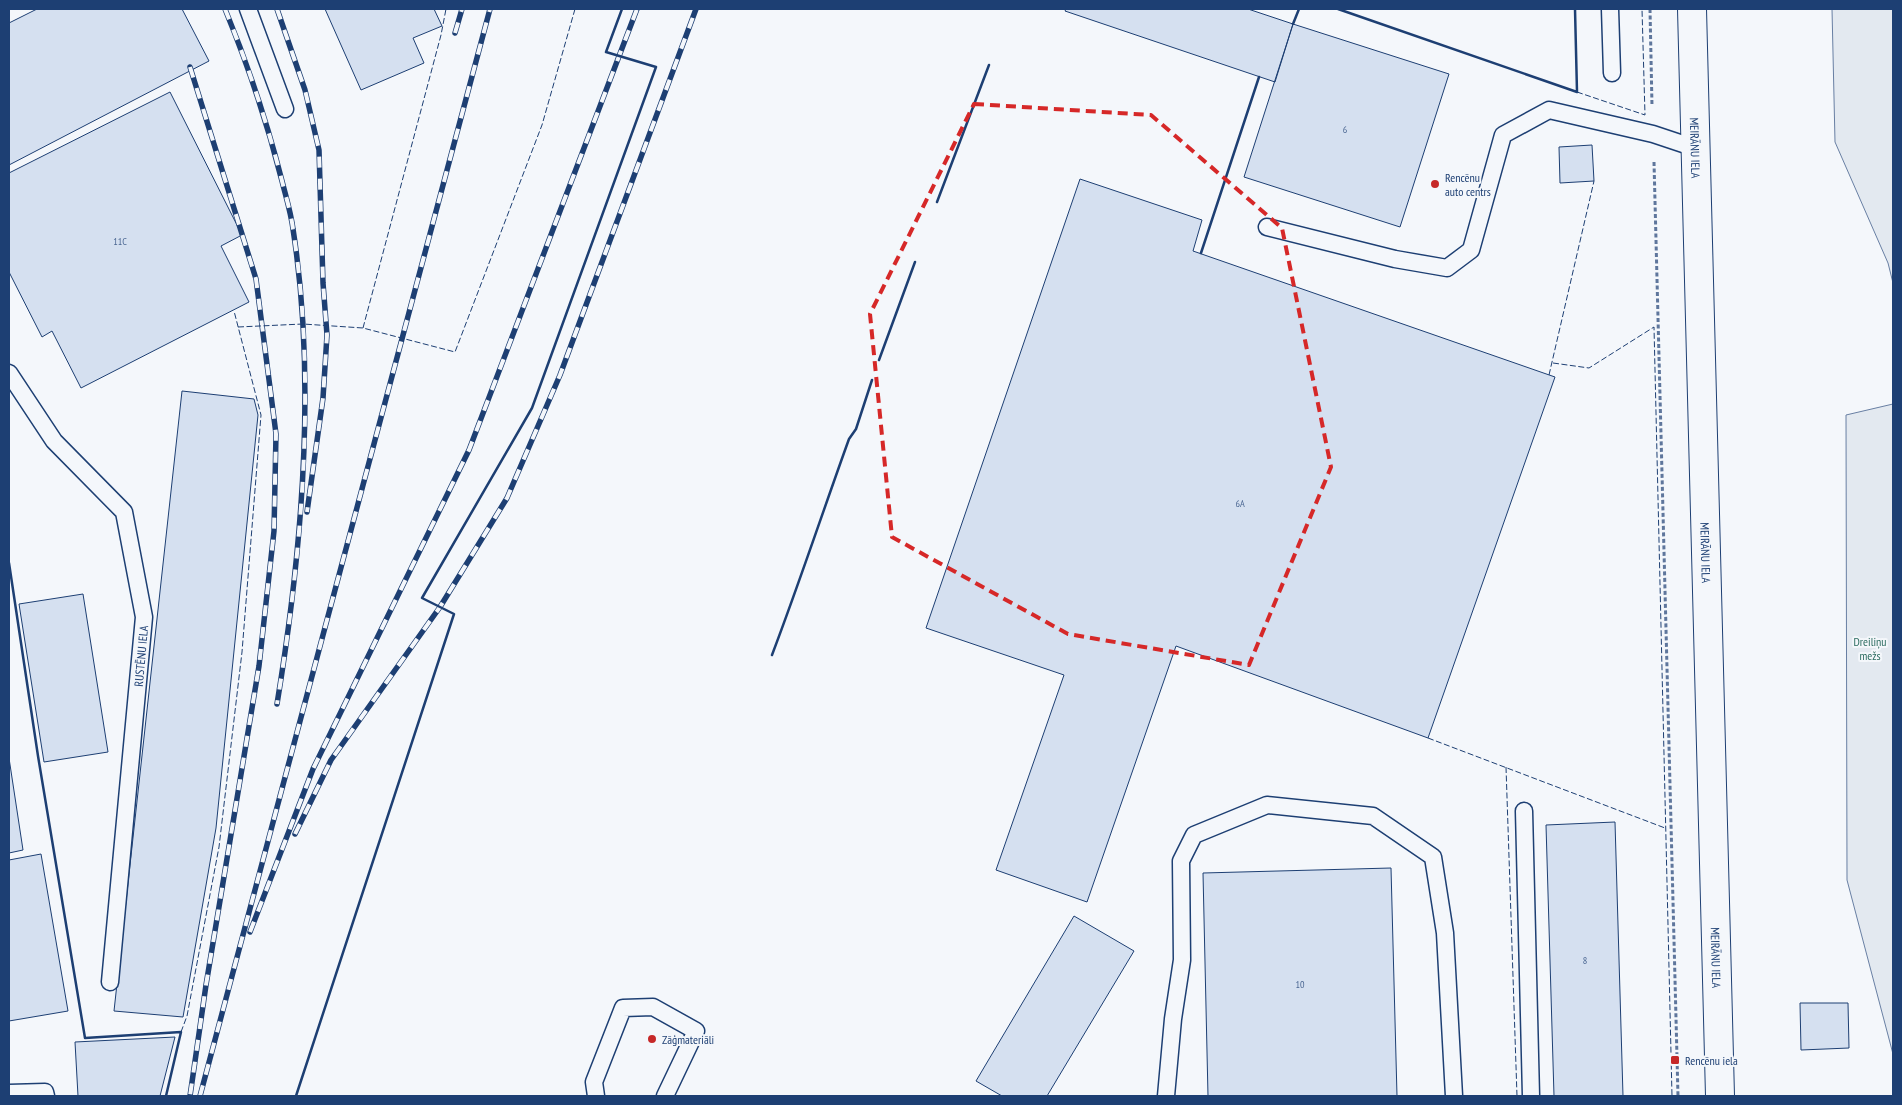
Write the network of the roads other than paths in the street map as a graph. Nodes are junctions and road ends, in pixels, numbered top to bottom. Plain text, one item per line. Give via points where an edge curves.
1 (248, 9) edge
2 (1610, 9) edge
3 (1692, 9) edge
4 (1612, 73) dead end
5 (285, 109) dead end
6 (1695, 148) junction
7 (1267, 227) dead end
8 (9, 373) edge
9 (1524, 811) dead end
10 (110, 982) dead end
11 (9, 1093) edge
12 (46, 1096) edge
13 (596, 1096) edge
14 (664, 1096) edge
15 (1166, 1096) edge
16 (1454, 1096) edge
17 (1531, 1096) edge
18 (1720, 1096) edge

1 - 5 lane
2 - 4 lane
3 - 6 street, MEIRĀNU IELA
6 - 7 lane via 1653,134 1549,110 1503,135 1471,250 1448,268 1395,259
6 - 18 street, MEIRĀNU IELA
8 - 10 lane, RUSTĒNU IELA via 54,441 124,512 144,617
9 - 17 lane
11 - 12 lane via 45,1092
13 - 14 lane via 594,1082 623,1008 653,1007 696,1032
15 - 16 lane via 1182,960 1181,861 1194,835 1267,805 1373,816 1433,857 1445,933

